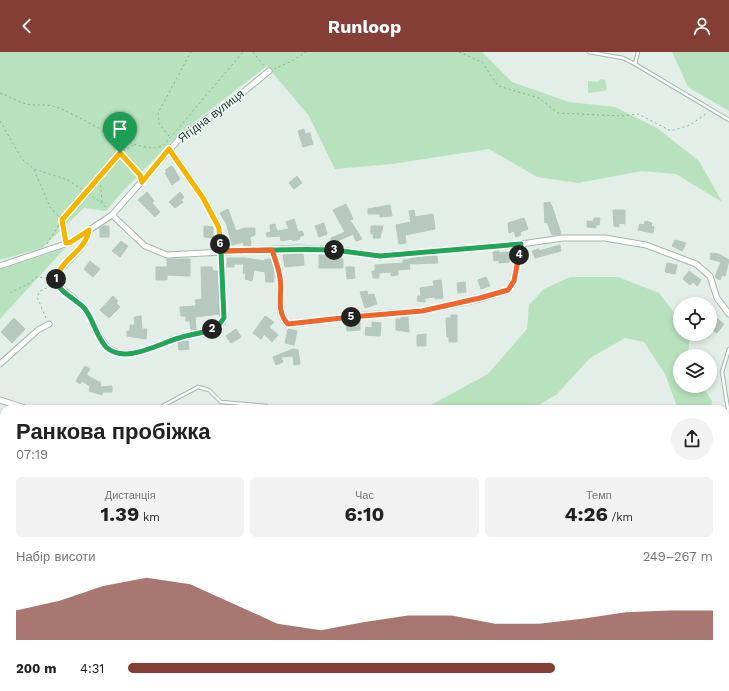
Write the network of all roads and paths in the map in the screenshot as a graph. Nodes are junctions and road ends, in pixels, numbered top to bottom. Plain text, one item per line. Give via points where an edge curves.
1 (191, 52) edge
2 (243, 52) edge
3 (253, 52) edge
4 (306, 52) edge
5 (459, 52) edge
6 (589, 52) edge
7 (638, 52) edge
8 (635, 64) junction
9 (269, 71) junction
10 (0, 93) edge
11 (710, 109) junction
12 (729, 120) edge
13 (0, 121) edge
14 (102, 131) junction
15 (169, 137) junction
16 (137, 144) junction
17 (169, 149) junction
18 (120, 153) junction
19 (34, 169) junction
20 (100, 178) junction
21 (142, 182) junction
22 (86, 193) junction
23 (102, 203) junction
24 (112, 215) junction
25 (62, 220) junction
26 (89, 230) junction
27 (66, 243) junction
28 (521, 244) junction
29 (43, 250) junction
30 (272, 250) junction
31 (221, 251) junction
32 (0, 266) edge
33 (57, 276) junction
34 (50, 287) dead end
35 (10, 293) dead end
36 (729, 314) edge
37 (49, 324) joint
38 (729, 349) edge
39 (0, 364) edge
40 (0, 400) edge
41 (16, 405) edge
42 (164, 405) edge
43 (255, 405) edge
44 (727, 405) edge

1 - 15 path via 158,113 159,124
2 - 15 path
3 - 9 path
4 - 9 path
5 - 11 path via 482,62 498,86 539,98 558,113 622,116 638,114 671,131 690,125 702,118
6 - 8 lane via 623,58
7 - 8 lane
8 - 11 lane
9 - 17 street, Ягідна вулиця via 181,137
10 - 14 path via 27,104 54,106
11 - 12 lane
13 - 19 path via 22,159
14 - 16 path
14 - 18 path
15 - 16 path via 160,147
16 - 18 path
17 - 21 street, Ягідна вулиця
17 - 31 street via 203,198 219,228
18 - 20 path
18 - 21 path via 140,175
19 - 22 path via 68,180
19 - 25 path via 50,207
20 - 22 path
20 - 23 path
21 - 24 street, Ягідна вулиця
22 - 23 path
22 - 25 path
23 - 24 path
24 - 26 street, Ягідна вулиця
24 - 31 street via 145,246 161,254 185,255
25 - 27 path
25 - 29 path
26 - 27 street, Ягідна вулиця
26 - 33 street via 85,242
27 - 29 street, Ягідна вулиця
28 - 30 street via 380,256 321,249
28 - 30 street via 514,281 508,290 422,311 293,324 288,324 282,318 280,278
28 - 36 street via 563,238 605,238 646,245 704,269 710,276 717,298
29 - 32 street, Ягідна вулиця
30 - 31 street
31 - 33 street via 223,322 208,331 127,354 108,348 94,329 85,309 55,281
33 - 35 path via 36,277
34 - 37 path via 40,291 37,297
37 - 39 street via 38,330
38 - 44 lane via 722,372
40 - 41 street
42 - 43 lane via 198,387 209,390 221,402

